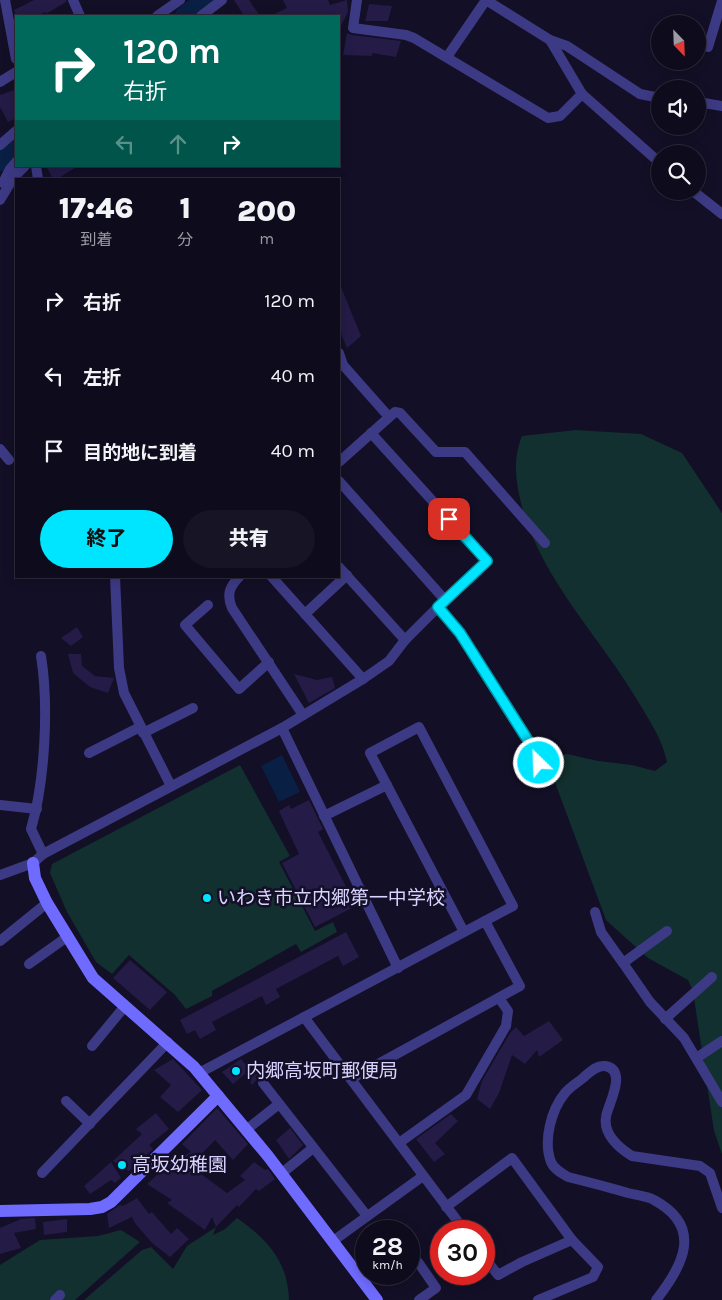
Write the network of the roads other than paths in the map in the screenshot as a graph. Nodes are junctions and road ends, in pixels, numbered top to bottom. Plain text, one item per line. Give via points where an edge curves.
1 (5, 0) edge
2 (73, 0) edge
3 (180, 0) edge
4 (222, 0) edge
5 (357, 0) edge
6 (486, 0) edge
7 (722, 1) edge
8 (80, 15) edge
9 (158, 15) edge
10 (202, 15) edge
11 (550, 40) junction
12 (708, 47) dead end
13 (15, 54) edge
14 (447, 58) junction
15 (15, 73) edge
16 (0, 82) edge
17 (582, 94) junction
18 (651, 96) edge
19 (706, 103) edge
20 (722, 106) edge
21 (15, 132) edge
22 (0, 145) edge
23 (651, 155) edge
24 (15, 163) edge
25 (25, 167) edge
26 (0, 194) edge
27 (0, 200) edge
28 (704, 200) edge
29 (722, 214) edge
30 (340, 356) edge
31 (389, 417) junction
32 (371, 433) junction
33 (0, 449) edge
34 (9, 460) dead end
35 (340, 461) edge
36 (340, 482) edge
37 (545, 543) dead end
38 (340, 568) edge
39 (347, 575) junction
40 (115, 578) edge
41 (238, 578) edge
42 (273, 578) edge
43 (442, 604) junction
44 (208, 605) dead end
45 (305, 614) junction
46 (405, 640) junction
47 (41, 656) dead end
48 (269, 662) junction
49 (363, 679) junction
50 (193, 708) dead end
51 (304, 715) junction
52 (282, 728) junction
53 (141, 730) junction
54 (89, 753) dead end
55 (540, 768) dead end
56 (387, 785) junction
57 (171, 786) junction
58 (0, 805) edge
59 (37, 809) junction
60 (324, 816) junction
61 (38, 858) junction
62 (0, 875) edge
63 (47, 903) junction
64 (595, 912) dead end
65 (486, 921) junction
66 (667, 931) dead end
67 (464, 932) junction
68 (67, 937) junction
69 (0, 941) edge
70 (623, 963) junction
71 (29, 964) dead end
72 (398, 968) junction
73 (712, 977) dead end
74 (499, 998) junction
75 (125, 1006) junction
76 (304, 1018) junction
77 (665, 1019) junction
78 (722, 1041) edge
79 (168, 1042) junction
80 (92, 1046) dead end
81 (698, 1057) junction
82 (199, 1073) junction
83 (350, 1079) junction
84 (263, 1083) dead end
85 (218, 1096) junction
86 (66, 1101) dead end
87 (722, 1102) edge
88 (279, 1104) junction
89 (90, 1124) junction
90 (246, 1130) junction
91 (399, 1143) junction
92 (314, 1148) junction
93 (42, 1173) dead end
94 (282, 1173) junction
95 (423, 1176) junction
96 (446, 1207) junction
97 (722, 1208) edge
98 (0, 1211) edge
99 (367, 1216) junction
100 (456, 1220) edge
101 (572, 1240) junction
102 (333, 1241) junction
103 (420, 1265) edge
104 (495, 1271) edge
105 (375, 1299) edge
106 (419, 1300) edge
107 (538, 1300) edge
108 (656, 1300) edge

1 - 13 street
2 - 8 street
3 - 9 street
4 - 10 street
5 - 14 street via 354,28 406,34
6 - 11 street
6 - 14 street
7 - 12 street
11 - 17 street
11 - 18 street via 567,46 640,94
14 - 17 street via 548,118 560,116
15 - 16 street
17 - 23 street
19 - 20 street
21 - 22 street
24 - 26 street
25 - 27 street via 14,176
28 - 29 street
30 - 31 street via 343,365
31 - 32 street
31 - 37 street via 395,412 400,413 436,452 465,452
32 - 35 street
32 - 43 street via 487,561
33 - 34 street
36 - 43 street
38 - 39 street
39 - 45 street
39 - 46 street
40 - 53 street via 119,668 124,693
41 - 48 street via 232,584 228,598
42 - 45 street
43 - 46 street
43 - 55 street via 536,753
44 - 48 street via 185,625 239,688
45 - 49 street
46 - 49 street via 389,661
47 - 59 street via 46,686
48 - 51 street
49 - 51 street
50 - 53 street
51 - 52 street
52 - 57 street
52 - 60 street
53 - 54 street
53 - 57 street
56 - 60 street
56 - 65 street via 370,753 419,727 513,906
56 - 67 street
57 - 61 street
58 - 59 street
59 - 61 street via 31,829
60 - 72 street
61 - 62 street
61 - 63 street via 35,878
63 - 68 street
63 - 69 street
64 - 70 street via 601,932
65 - 67 street
65 - 74 street via 520,986
66 - 70 street
67 - 72 street
68 - 71 street
68 - 75 street via 93,978
70 - 77 street
72 - 76 street
73 - 77 street
74 - 83 street
74 - 91 street via 508,1011 506,1026 466,1095
75 - 79 street
75 - 80 street
76 - 82 street
76 - 83 street
77 - 81 street
78 - 81 street
79 - 82 street
79 - 89 street
81 - 87 street
82 - 85 street
83 - 91 street
84 - 88 street
85 - 90 street
85 - 98 street via 111,1202 102,1207
86 - 89 street
88 - 90 street
88 - 92 street
89 - 93 street
90 - 94 street
91 - 95 street
92 - 94 street
92 - 99 street
94 - 102 street
95 - 96 street
95 - 99 street
96 - 100 street
96 - 101 street via 512,1158
97 - 108 street via 710,1173 700,1166 632,1156 609,1135 606,1117 616,1089 616,1076 611,1068 595,1068 566,1092 556,1107 548,1146 552,1163 558,1170 568,1177 653,1199 679,1223 684,1239 683,1257 674,1277
99 - 102 street
101 - 104 street via 498,1275
101 - 107 street via 598,1267 593,1277
102 - 105 street
103 - 106 street via 436,1288

